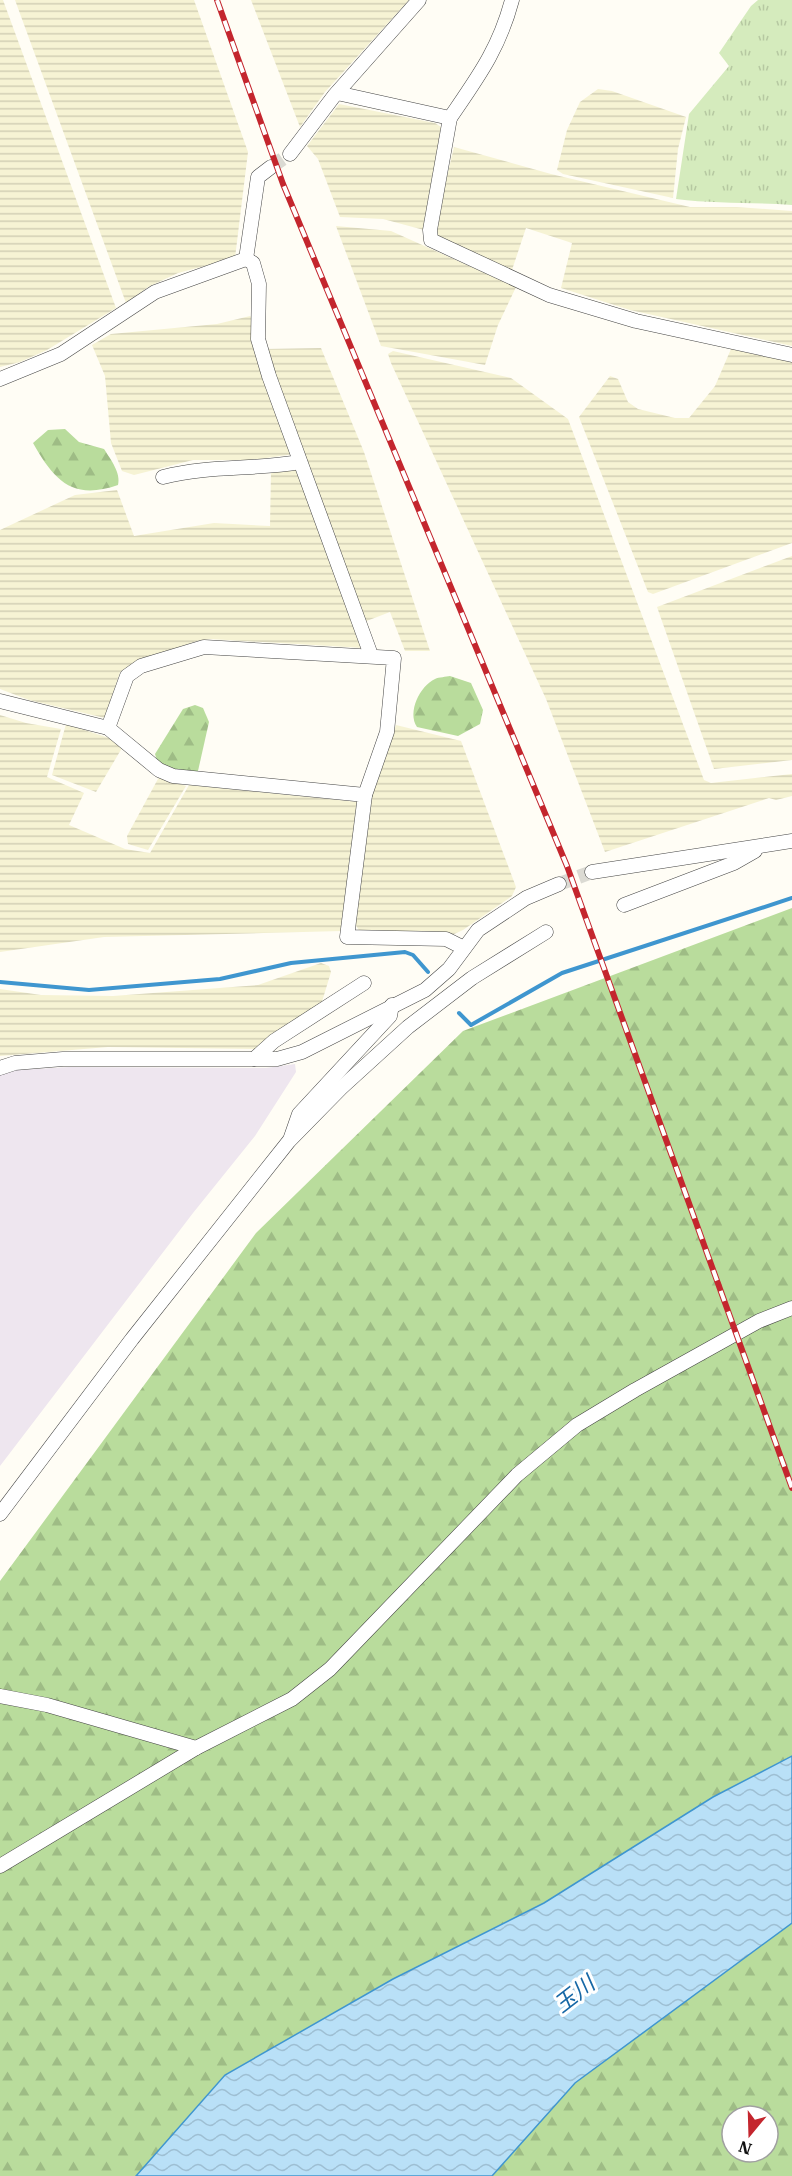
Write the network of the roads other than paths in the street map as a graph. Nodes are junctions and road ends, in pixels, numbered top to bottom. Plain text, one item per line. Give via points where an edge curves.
1 (419, 0) edge
2 (512, 0) edge
3 (337, 93) junction
4 (450, 118) junction
5 (290, 154) tunnel mouth
6 (271, 167) tunnel mouth
7 (246, 260) junction
8 (792, 355) edge
9 (0, 379) edge
10 (300, 462) junction
11 (163, 477) dead end
12 (371, 655) junction
13 (0, 701) edge
14 (108, 728) junction
15 (365, 795) junction
16 (792, 842) edge
17 (762, 847) junction
18 (592, 872) tunnel mouth
19 (559, 884) tunnel mouth
20 (624, 906) dead end
21 (546, 932) dead end
22 (464, 948) junction
23 (364, 983) dead end
24 (392, 1005) junction
25 (254, 1059) junction
26 (0, 1068) edge
27 (290, 1142) junction
28 (792, 1308) edge
29 (0, 1514) edge
30 (0, 1696) edge
31 (196, 1748) junction
32 (0, 1866) edge

1 - 3 street
2 - 4 street via 490,59
3 - 4 street
3 - 5 street
4 - 8 street via 430,240 549,295 636,321
6 - 7 street via 258,177
7 - 9 street via 155,292 62,354
7 - 10 street via 253,263 259,284 258,339
10 - 11 street via 212,467
10 - 12 street
12 - 14 street via 204,647 193,650 141,666 128,676
12 - 15 street via 394,658 387,732
13 - 14 street
14 - 15 street via 159,770 173,776
15 - 22 street via 347,937 446,939
16 - 17 street
17 - 18 street
17 - 20 street via 734,863
19 - 22 street via 500,913 478,930
21 - 27 street via 472,978 408,1027 341,1088
22 - 24 street via 449,969 425,990
23 - 25 street via 274,1041
24 - 25 street via 302,1052 277,1059
24 - 27 street via 390,1016 299,1114
25 - 26 street via 63,1059
27 - 29 street via 132,1339
28 - 31 street via 759,1322 577,1425 517,1475 330,1669 292,1699
30 - 31 street via 46,1705
31 - 32 street

